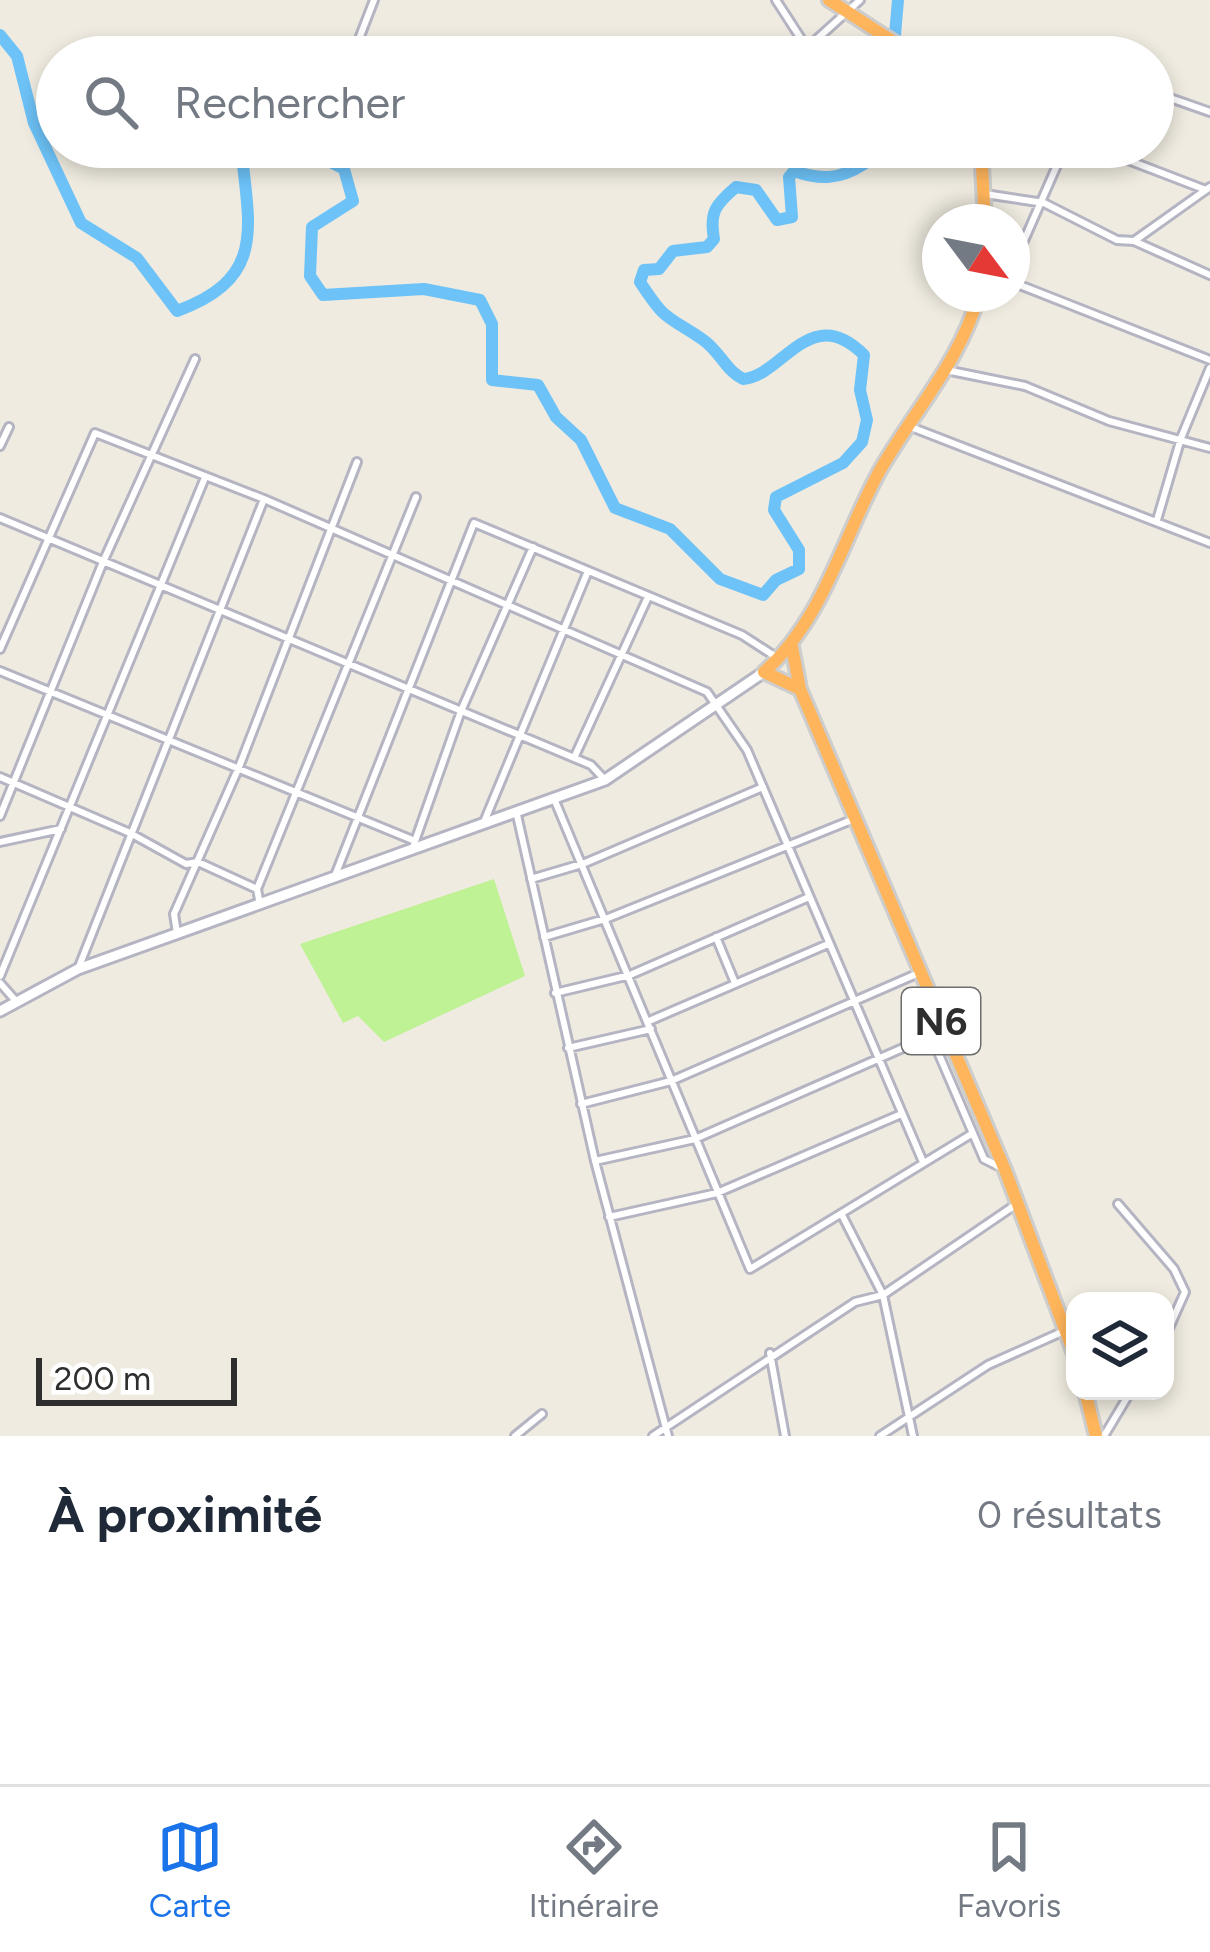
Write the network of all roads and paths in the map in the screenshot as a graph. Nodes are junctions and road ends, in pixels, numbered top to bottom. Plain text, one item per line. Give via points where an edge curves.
1 (374, 0) edge
2 (776, 0) edge
3 (829, 0) edge
4 (860, 0) edge
5 (847, 14) junction
6 (360, 36) edge
7 (799, 36) edge
8 (821, 36) edge
9 (884, 36) edge
10 (1174, 99) edge
11 (1210, 112) edge
12 (983, 168) edge
13 (1056, 168) edge
14 (1151, 168) edge
15 (1208, 189) edge
16 (985, 194) junction
17 (1044, 203) junction
18 (985, 204) edge
19 (1030, 231) edge
20 (1135, 241) junction
21 (1210, 275) edge
22 (1030, 289) edge
23 (974, 312) edge
24 (195, 359) dead end
25 (1210, 364) edge
26 (946, 370) junction
27 (908, 425) junction
28 (9, 427) dead end
29 (1181, 437) junction
30 (0, 446) edge
31 (1210, 448) edge
32 (149, 454) junction
33 (357, 462) dead end
34 (205, 479) junction
35 (416, 497) dead end
36 (263, 499) junction
37 (0, 518) edge
38 (1157, 520) junction
39 (332, 533) junction
40 (45, 537) junction
41 (1210, 543) edge
42 (533, 547) junction
43 (389, 558) junction
44 (103, 562) junction
45 (588, 571) junction
46 (450, 581) junction
47 (162, 587) junction
48 (648, 596) junction
49 (506, 605) junction
50 (220, 611) junction
51 (562, 629) junction
52 (288, 638) junction
53 (792, 647) junction
54 (0, 649) edge
55 (620, 654) junction
56 (778, 659) junction
57 (345, 664) junction
58 (0, 671) edge
59 (764, 672) junction
60 (407, 689) junction
61 (800, 689) junction
62 (51, 691) junction
63 (717, 706) junction
64 (461, 711) junction
65 (110, 714) junction
66 (518, 735) junction
67 (168, 738) junction
68 (574, 758) junction
69 (239, 767) junction
70 (0, 777) edge
71 (605, 780) junction
72 (13, 782) junction
73 (763, 787) junction
74 (296, 794) junction
75 (556, 801) junction
76 (71, 810) junction
77 (517, 815) junction
78 (0, 816) edge
79 (354, 817) junction
80 (854, 819) junction
81 (482, 827) junction
82 (64, 829) junction
83 (130, 832) junction
84 (0, 842) edge
85 (787, 842) junction
86 (414, 846) junction
87 (198, 862) junction
88 (585, 863) junction
89 (334, 878) junction
90 (530, 879) junction
91 (257, 889) junction
92 (808, 897) junction
93 (260, 905) junction
94 (608, 918) junction
95 (177, 936) junction
96 (543, 937) junction
97 (716, 937) junction
98 (828, 944) junction
99 (78, 969) junction
100 (921, 972) junction
101 (630, 975) junction
102 (0, 980) edge
103 (736, 984) junction
104 (555, 993) junction
105 (15, 1000) junction
106 (853, 1001) junction
107 (0, 1011) edge
108 (649, 1025) junction
109 (945, 1029) junction
110 (931, 1035) junction
111 (568, 1048) junction
112 (877, 1058) junction
113 (671, 1081) junction
114 (581, 1104) junction
115 (900, 1114) junction
116 (973, 1133) junction
117 (695, 1138) junction
118 (595, 1161) junction
119 (923, 1162) junction
120 (1005, 1170) junction
121 (717, 1193) junction
122 (1018, 1203) junction
123 (1118, 1204) dead end
124 (842, 1216) junction
125 (609, 1217) junction
126 (883, 1295) junction
127 (1174, 1317) edge
128 (1066, 1326) edge
129 (1066, 1329) edge
130 (771, 1356) junction
131 (1088, 1400) edge
132 (1125, 1400) edge
133 (542, 1414) dead end
134 (909, 1419) junction
135 (666, 1426) junction
136 (1101, 1434) edge
137 (515, 1436) edge
138 (653, 1436) edge
139 (668, 1436) edge
140 (785, 1436) edge
141 (880, 1436) edge
142 (913, 1436) edge

1 - 6 street
2 - 7 street
3 - 5 highway
4 - 5 street
5 - 8 street
5 - 9 highway
10 - 11 street
12 - 16 highway
13 - 17 street
14 - 15 street
15 - 20 street
16 - 17 street
16 - 18 highway
17 - 19 street
17 - 20 street via 1117,240
20 - 21 street
22 - 25 street
23 - 26 highway
24 - 32 street
25 - 29 street
26 - 27 highway
26 - 29 street via 1025,386 1109,421
27 - 38 street
27 - 53 highway
28 - 30 street
29 - 31 street
29 - 38 street
32 - 34 street
32 - 40 street via 95,433
32 - 44 street
33 - 39 street
34 - 36 street
34 - 47 street
35 - 43 street
36 - 39 street
36 - 50 street
37 - 40 street
38 - 41 street
39 - 43 street
39 - 52 street
40 - 44 street
40 - 54 street
42 - 45 street
42 - 46 street via 474,523
42 - 49 street
43 - 46 street
43 - 57 street
44 - 47 street
44 - 62 street
45 - 48 street
45 - 51 street
46 - 49 street
46 - 60 street
47 - 50 street
47 - 65 street
48 - 55 street
48 - 56 street
49 - 51 street
49 - 64 street
50 - 52 street
50 - 67 street
51 - 55 street
51 - 66 street
52 - 57 street
52 - 69 street
53 - 56 highway
53 - 61 highway, N6
55 - 63 street via 707,692
55 - 68 street
56 - 59 highway
57 - 60 street
57 - 74 street
58 - 62 street
59 - 61 highway
59 - 63 main road
60 - 64 street
60 - 79 street
61 - 80 highway, N6
62 - 65 street
62 - 72 street
63 - 71 main road
63 - 73 street
64 - 66 street
64 - 86 street
65 - 67 street
65 - 76 street
66 - 68 street
66 - 81 street
67 - 69 street
67 - 83 street
68 - 71 street
69 - 74 street
69 - 87 street
70 - 72 street
71 - 75 main road
72 - 76 street
72 - 78 street
73 - 85 street
73 - 88 street
74 - 79 street
74 - 91 street
75 - 77 main road
75 - 88 street
76 - 82 street
76 - 83 street
77 - 81 main road
77 - 90 street
79 - 86 street
79 - 89 street
80 - 85 street
80 - 100 highway, N6
81 - 86 main road
82 - 84 street
82 - 102 street
83 - 87 street via 186,864
83 - 99 street
85 - 92 street
85 - 94 street
86 - 89 main road
87 - 91 street
87 - 95 street via 174,914
88 - 90 street
88 - 94 street
89 - 93 main road
90 - 96 street
91 - 93 street
92 - 97 street
92 - 98 street
93 - 95 main road
94 - 96 street
94 - 101 street
95 - 99 main road
96 - 104 street
97 - 101 street
97 - 103 street
98 - 103 street
98 - 106 street
99 - 105 main road
100 - 106 street
100 - 109 highway, N6
101 - 104 street
101 - 108 street
102 - 105 street
103 - 108 street
104 - 111 street
105 - 107 main road
106 - 112 street
106 - 113 street
108 - 111 street
108 - 113 street
109 - 110 street
109 - 120 highway, N6
110 - 112 street
110 - 116 street
111 - 114 street
112 - 115 street
112 - 117 street
113 - 114 street
113 - 117 street
114 - 118 street
115 - 119 street
115 - 121 street
116 - 119 street
116 - 120 street via 984,1159
117 - 118 street
117 - 121 street
118 - 125 street
119 - 124 street
120 - 122 highway, N6
121 - 124 street via 750,1269
121 - 125 street
122 - 126 street
122 - 128 highway, N6
123 - 127 street via 1174,1269 1185,1292
124 - 126 street
125 - 135 street
126 - 130 street via 855,1303
126 - 134 street
129 - 134 street via 988,1365
130 - 135 street
130 - 140 street
131 - 136 highway
132 - 136 street
133 - 137 street
134 - 141 street
134 - 142 street
135 - 138 street
135 - 139 street

